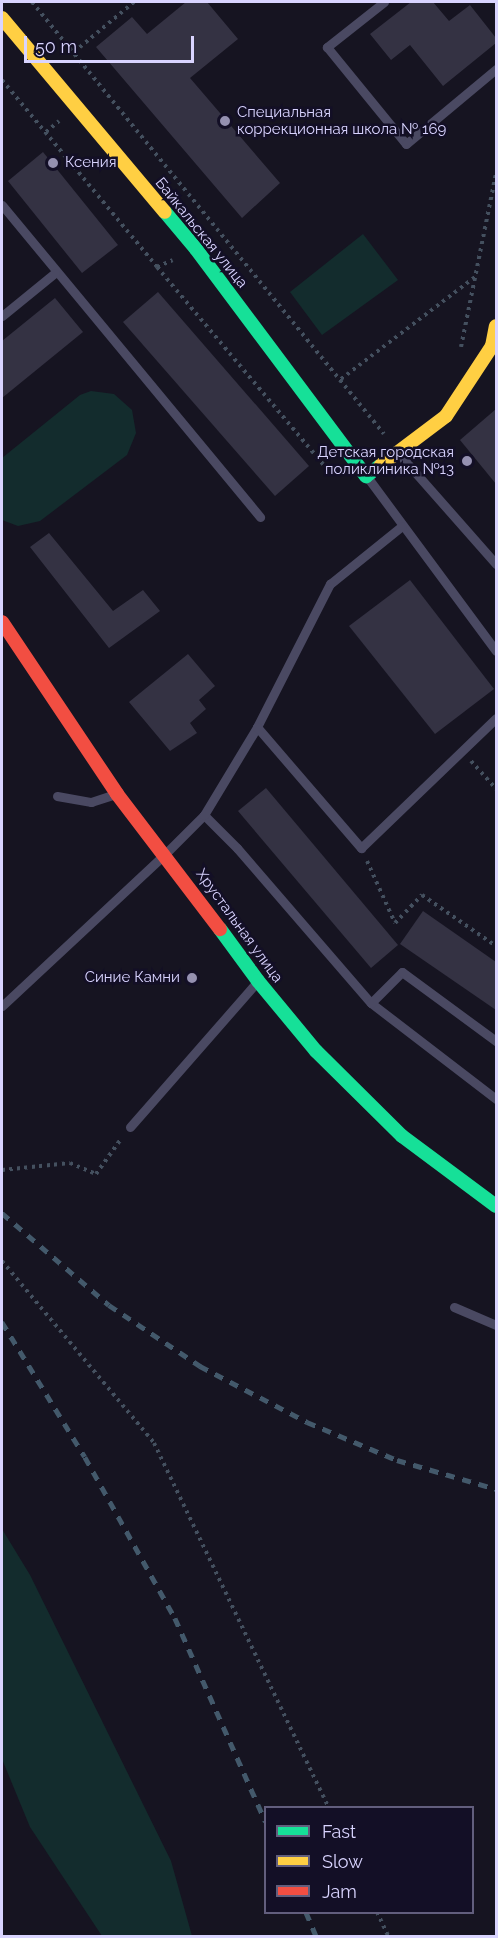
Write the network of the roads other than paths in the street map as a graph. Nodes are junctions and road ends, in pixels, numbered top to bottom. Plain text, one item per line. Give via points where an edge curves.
1 (384, 2) edge
2 (2, 18) edge
3 (496, 69) edge
4 (2, 205) edge
5 (55, 273) junction
6 (2, 316) edge
7 (496, 326) edge
8 (494, 345) edge
9 (495, 361) dead end
10 (399, 454) junction
11 (366, 476) junction
12 (260, 517) dead end
13 (402, 526) junction
14 (496, 564) edge
15 (2, 622) edge
16 (496, 651) edge
17 (496, 717) edge
18 (258, 727) junction
19 (117, 794) junction
20 (57, 796) dead end
21 (204, 815) junction
22 (165, 854) junction
23 (258, 981) junction
24 (371, 1003) junction
25 (2, 1006) edge
26 (496, 1041) edge
27 (496, 1099) edge
28 (130, 1127) road end
29 (496, 1206) edge
30 (454, 1307) dead end
31 (496, 1325) edge

1 - 3 lane via 327,47 406,144
2 - 11 street, Байкальская улица via 196,249
4 - 5 lane
5 - 6 lane
5 - 12 lane
7 - 8 street
8 - 9 lane
8 - 10 street via 446,416
10 - 11 street
10 - 14 lane
11 - 13 lane
13 - 16 lane
13 - 18 lane via 330,584
15 - 19 street, Хрустальная улица
17 - 18 lane via 361,848
18 - 21 lane
19 - 20 lane via 91,802
19 - 22 street, Хрустальная улица
21 - 22 lane
21 - 24 lane
22 - 23 street, Хрустальная улица
22 - 25 lane
23 - 28 lane
23 - 29 street, Хрустальная улица via 356,1093 411,1144
24 - 26 lane via 402,972
24 - 27 lane
30 - 31 lane

